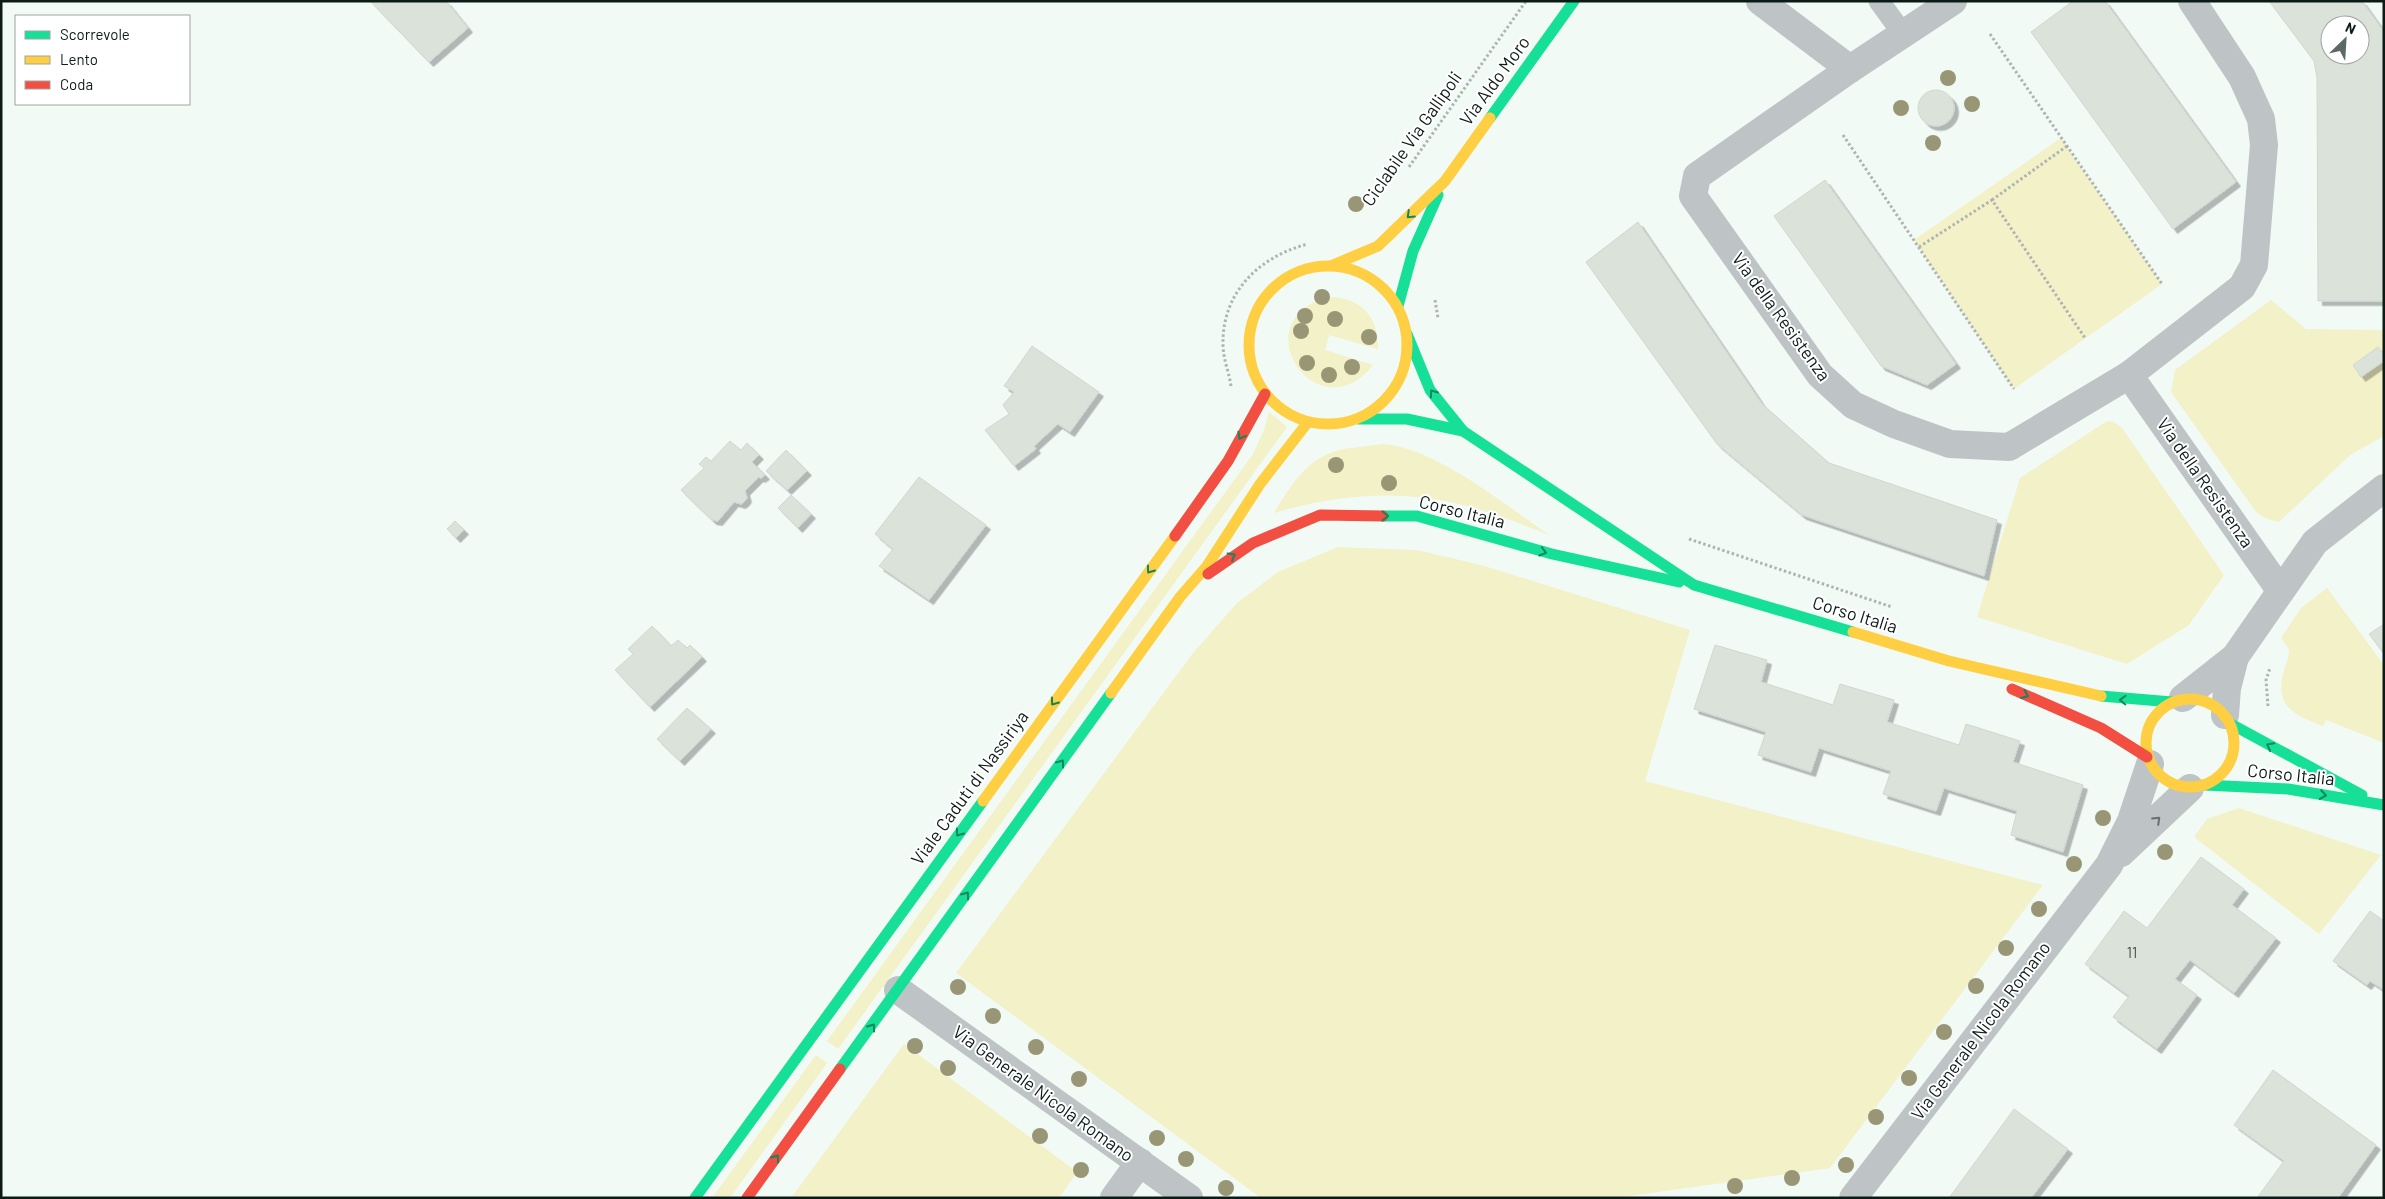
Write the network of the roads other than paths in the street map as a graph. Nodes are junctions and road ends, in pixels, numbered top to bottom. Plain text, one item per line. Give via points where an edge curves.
1 (1574, 1) edge
2 (1760, 1) edge
3 (1880, 1) edge
4 (1953, 1) edge
5 (2192, 1) edge
6 (1903, 34) junction
7 (1850, 69) junction
8 (1444, 181) junction
9 (1333, 265) junction
10 (1398, 306) junction
11 (1407, 334) junction
12 (2130, 375) junction
13 (1265, 394) junction
14 (1359, 419) junction
15 (1308, 422) junction
16 (1463, 431) junction
17 (2384, 488) edge
18 (1694, 585) junction
19 (2280, 590) junction
20 (1180, 597) junction
21 (2235, 657) junction
22 (1948, 661) junction
23 (2177, 700) junction
24 (2228, 720) junction
25 (2149, 761) junction
26 (2197, 786) junction
27 (2379, 804) edge
28 (2109, 864) junction
29 (898, 990) junction
30 (1140, 1162) junction
31 (695, 1198) edge
32 (747, 1198) edge
33 (1114, 1198) edge
34 (1189, 1198) edge
35 (1853, 1198) edge

1 - 8 main road, Via Aldo Moro
2 - 7 street
3 - 6 lane
4 - 6 street
5 - 12 street, Via della Resistenza via 2242,77 2261,119 2264,145 2254,265 2242,287
6 - 7 street
7 - 12 street, Via della Resistenza via 1697,176 1693,196 1820,375 1853,405 1894,424 1950,444 2009,447
8 -> 9 main road, Via Aldo Moro via 1378,246
8 - 10 main road, Via Aldo Moro via 1413,251
9 - 10 main road via 1358,271 1381,285
9 - 13 main road via 1307,267 1283,278 1264,296 1252,320 1248,345 1252,371
10 - 11 main road
11 - 14 main road via 1406,360 1398,384 1381,405
16 -> 11 main road, Corso Italia via 1430,390
12 - 19 street, Via della Resistenza
13 - 15 main road via 1284,411
13 -> 31 main road, Viale Caduti di Nassiriya via 1228,461 1197,505
14 - 15 main road via 1334,424
14 - 16 main road, Corso Italia via 1407,419
15 - 20 main road via 1260,484 1206,566
16 - 18 main road, Corso Italia
17 - 19 street via 2315,542
20 -> 18 main road, Corso Italia via 1220,563 1253,544 1320,515 1417,516 1552,554
18 - 22 main road, Corso Italia
19 - 21 street
29 -> 20 main road
21 - 23 street
21 - 24 street via 2227,688
23 -> 22 main road, Corso Italia via 2112,699
22 -> 25 main road, Corso Italia via 2101,728
23 - 24 main road, Corso Italia via 2199,699 2214,705
23 - 25 main road via 2158,711 2148,725 2145,741
24 - 26 main road, Corso Italia via 2234,746 2228,767 2218,778
27 -> 24 main road, Corso Italia
25 - 26 main road, Corso Italia via 2161,776 2174,785
25 - 28 street, Via Generale Nicola Romano via 2131,821
26 -> 27 main road, Corso Italia via 2288,789
28 -> 26 street, Via Generale Nicola Romano
28 - 35 street, Via Generale Nicola Romano
29 - 30 street, Via Generale Nicola Romano
32 -> 29 main road
30 - 33 street
30 - 34 street, Via Generale Nicola Romano

